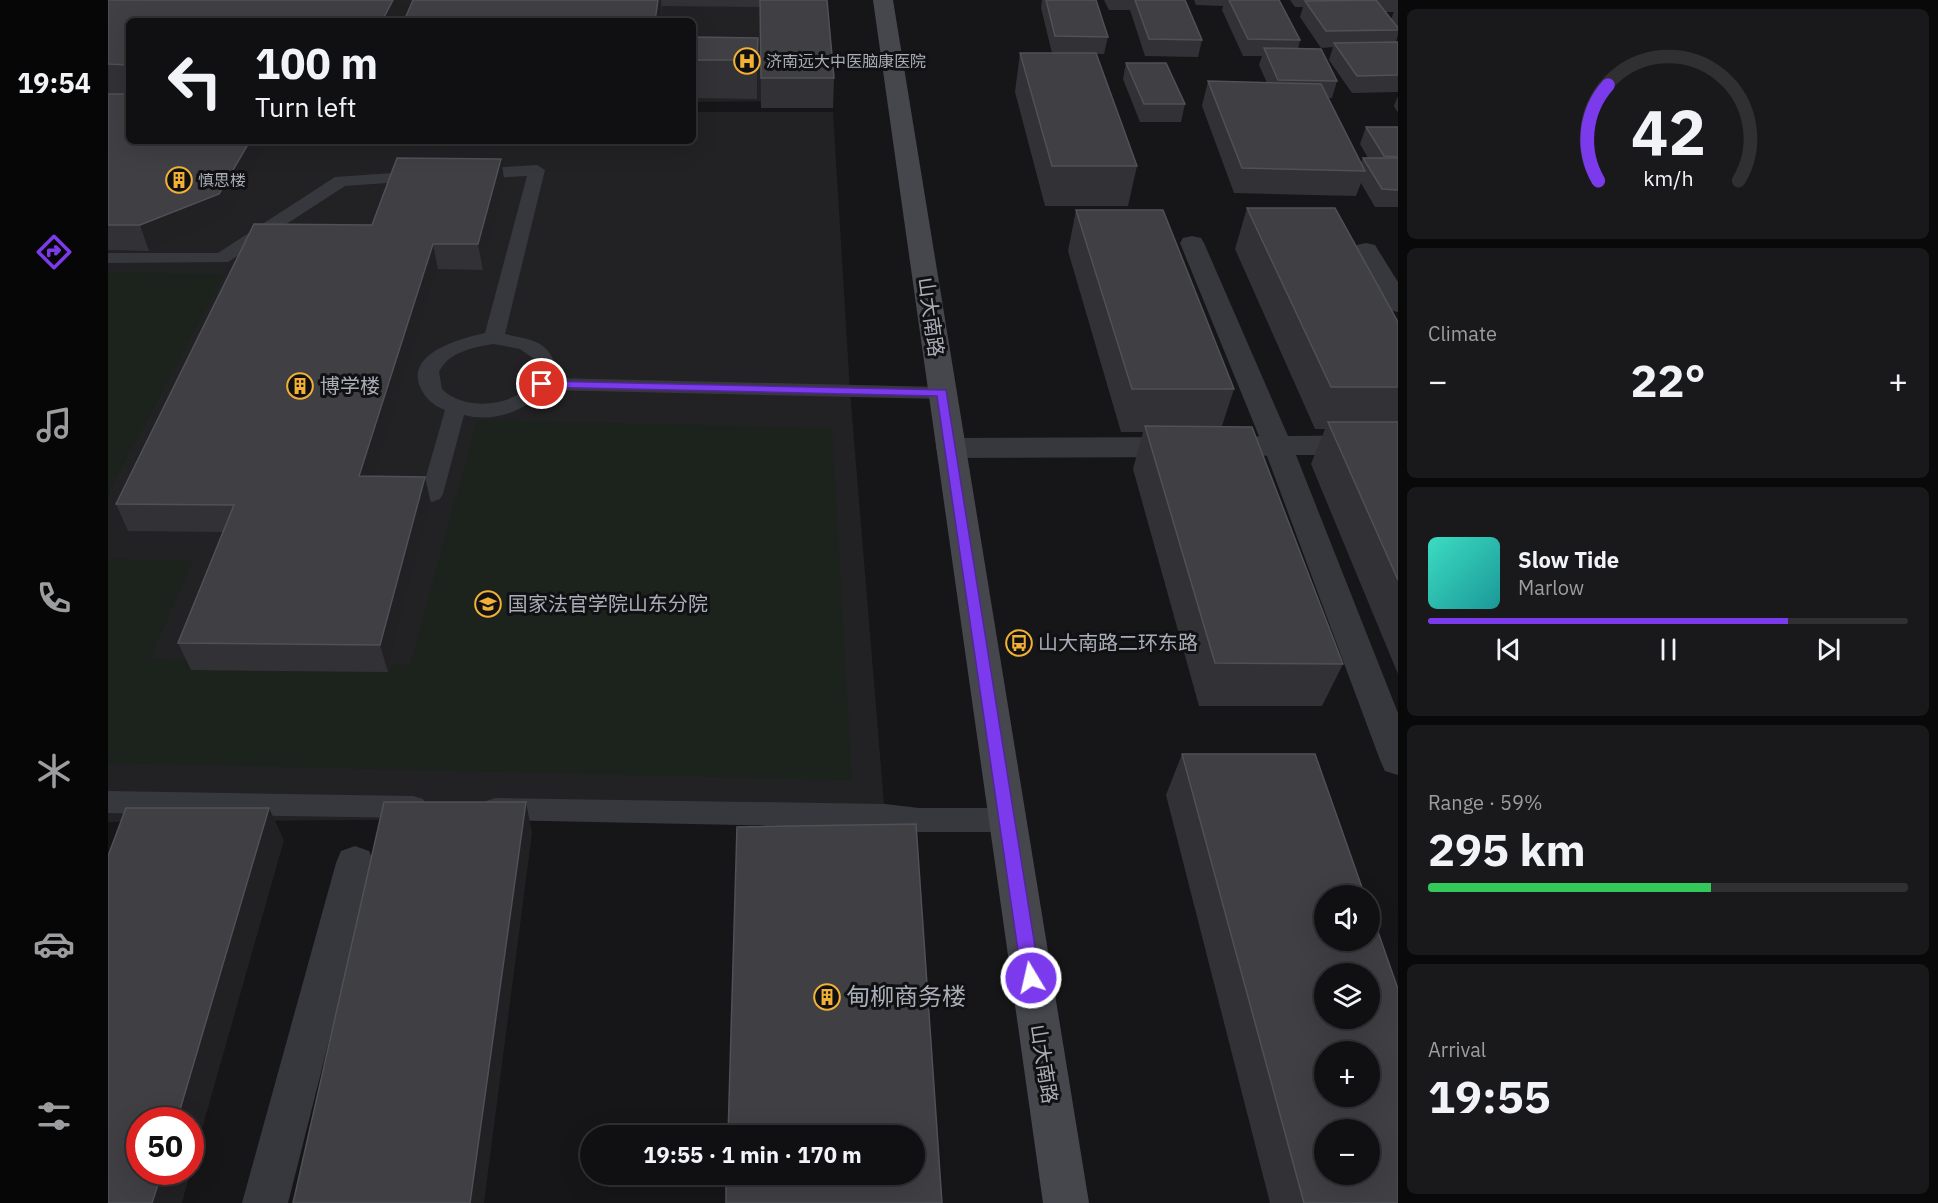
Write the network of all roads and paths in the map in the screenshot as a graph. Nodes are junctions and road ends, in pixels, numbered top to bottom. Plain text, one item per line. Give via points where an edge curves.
1 (883, 0) edge
2 (1192, 243) dead end
3 (1366, 250) dead end
4 (108, 258) edge
5 (1398, 304) edge
6 (494, 338) junction
7 (542, 384) junction
8 (942, 393) junction
9 (456, 408) junction
10 (1398, 445) edge
11 (1278, 446) junction
12 (951, 448) junction
13 (432, 494) dead end
14 (1398, 760) edge
15 (108, 802) edge
16 (1006, 820) junction
17 (355, 863) dead end
18 (265, 1203) edge
19 (1066, 1203) edge

1 - 8 main road, 山大南路
2 - 11 street
3 - 5 street
4 - 6 lane via 222,258 341,181 537,170
6 - 7 lane via 512,339 539,351 546,362
6 - 9 lane via 456,346 432,366 428,379 431,390
7 - 8 lane
7 - 9 lane via 532,396 505,407 475,411
8 - 12 main road, 山大南路
9 - 13 lane
10 - 11 street
11 - 12 street
11 - 14 street
12 - 16 main road, 山大南路
15 - 16 lane
16 - 19 main road, 山大南路
17 - 18 street

